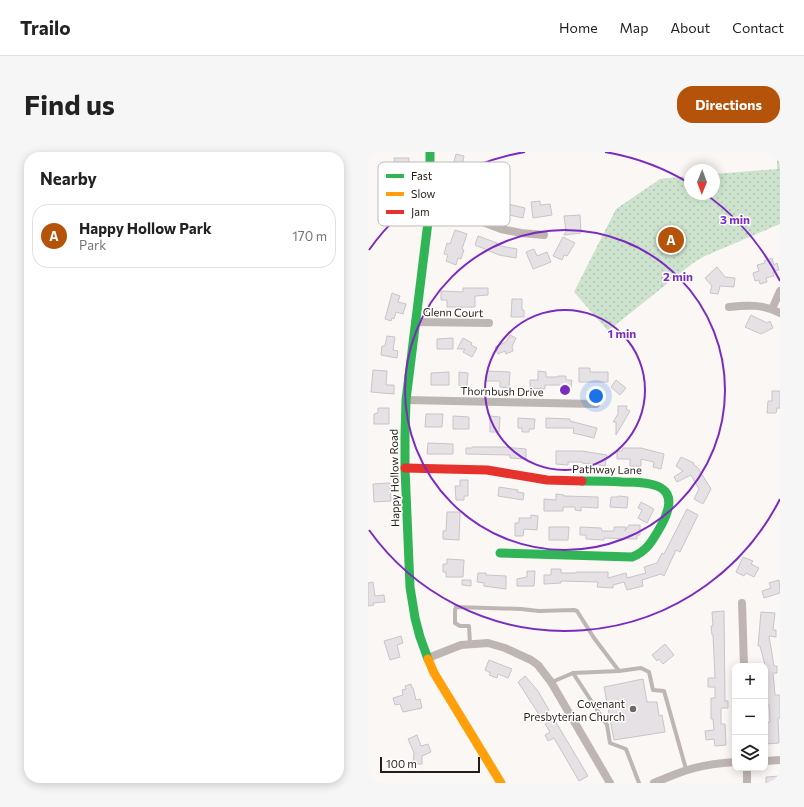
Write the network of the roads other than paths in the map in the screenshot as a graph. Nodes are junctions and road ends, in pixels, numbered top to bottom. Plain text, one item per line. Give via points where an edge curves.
1 (427, 226) edge
2 (493, 226) edge
3 (544, 235) dead end
4 (780, 291) edge
5 (729, 306) dead end
6 (772, 309) junction
7 (780, 312) edge
8 (415, 322) junction
9 (489, 324) dead end
10 (406, 400) junction
11 (596, 404) dead end
12 (405, 468) junction
13 (500, 553) dead end
14 (742, 603) dead end
15 (470, 644) junction
16 (428, 658) junction
17 (744, 663) edge
18 (619, 671) junction
19 (573, 672) junction
20 (551, 682) junction
21 (780, 760) edge
22 (768, 761) edge
23 (732, 762) edge
24 (686, 769) junction
25 (747, 771) edge
26 (501, 783) edge
27 (610, 783) edge
28 (639, 783) edge
29 (654, 783) edge
30 (747, 783) edge

1 - 8 main road, Happy Hollow Road
2 - 3 street via 521,233
4 - 6 street
5 - 6 street via 752,305
6 - 7 street
8 - 9 street, Glenn Court
8 - 10 main road, Happy Hollow Road
10 - 11 street, Thornbush Drive
10 - 12 main road, Happy Hollow Road
12 - 13 main road, Pathway Lane via 487,470 547,480 646,482 665,490 670,502 666,516 649,547 639,555 632,557
12 - 16 main road, Happy Hollow Road via 410,587 415,618
14 - 17 street
15 - 16 street
15 - 18 lane via 468,626 455,623 456,607 574,610
15 - 20 street via 488,643 523,655 538,665
16 - 26 main road, Happy Hollow Road via 434,673
18 - 19 lane
18 - 24 lane via 641,668 649,672 653,690 664,691
19 - 20 lane
19 - 28 lane via 607,725 610,743 626,749
20 - 27 street
21 - 22 street
23 - 24 street
24 - 29 street
25 - 30 street

